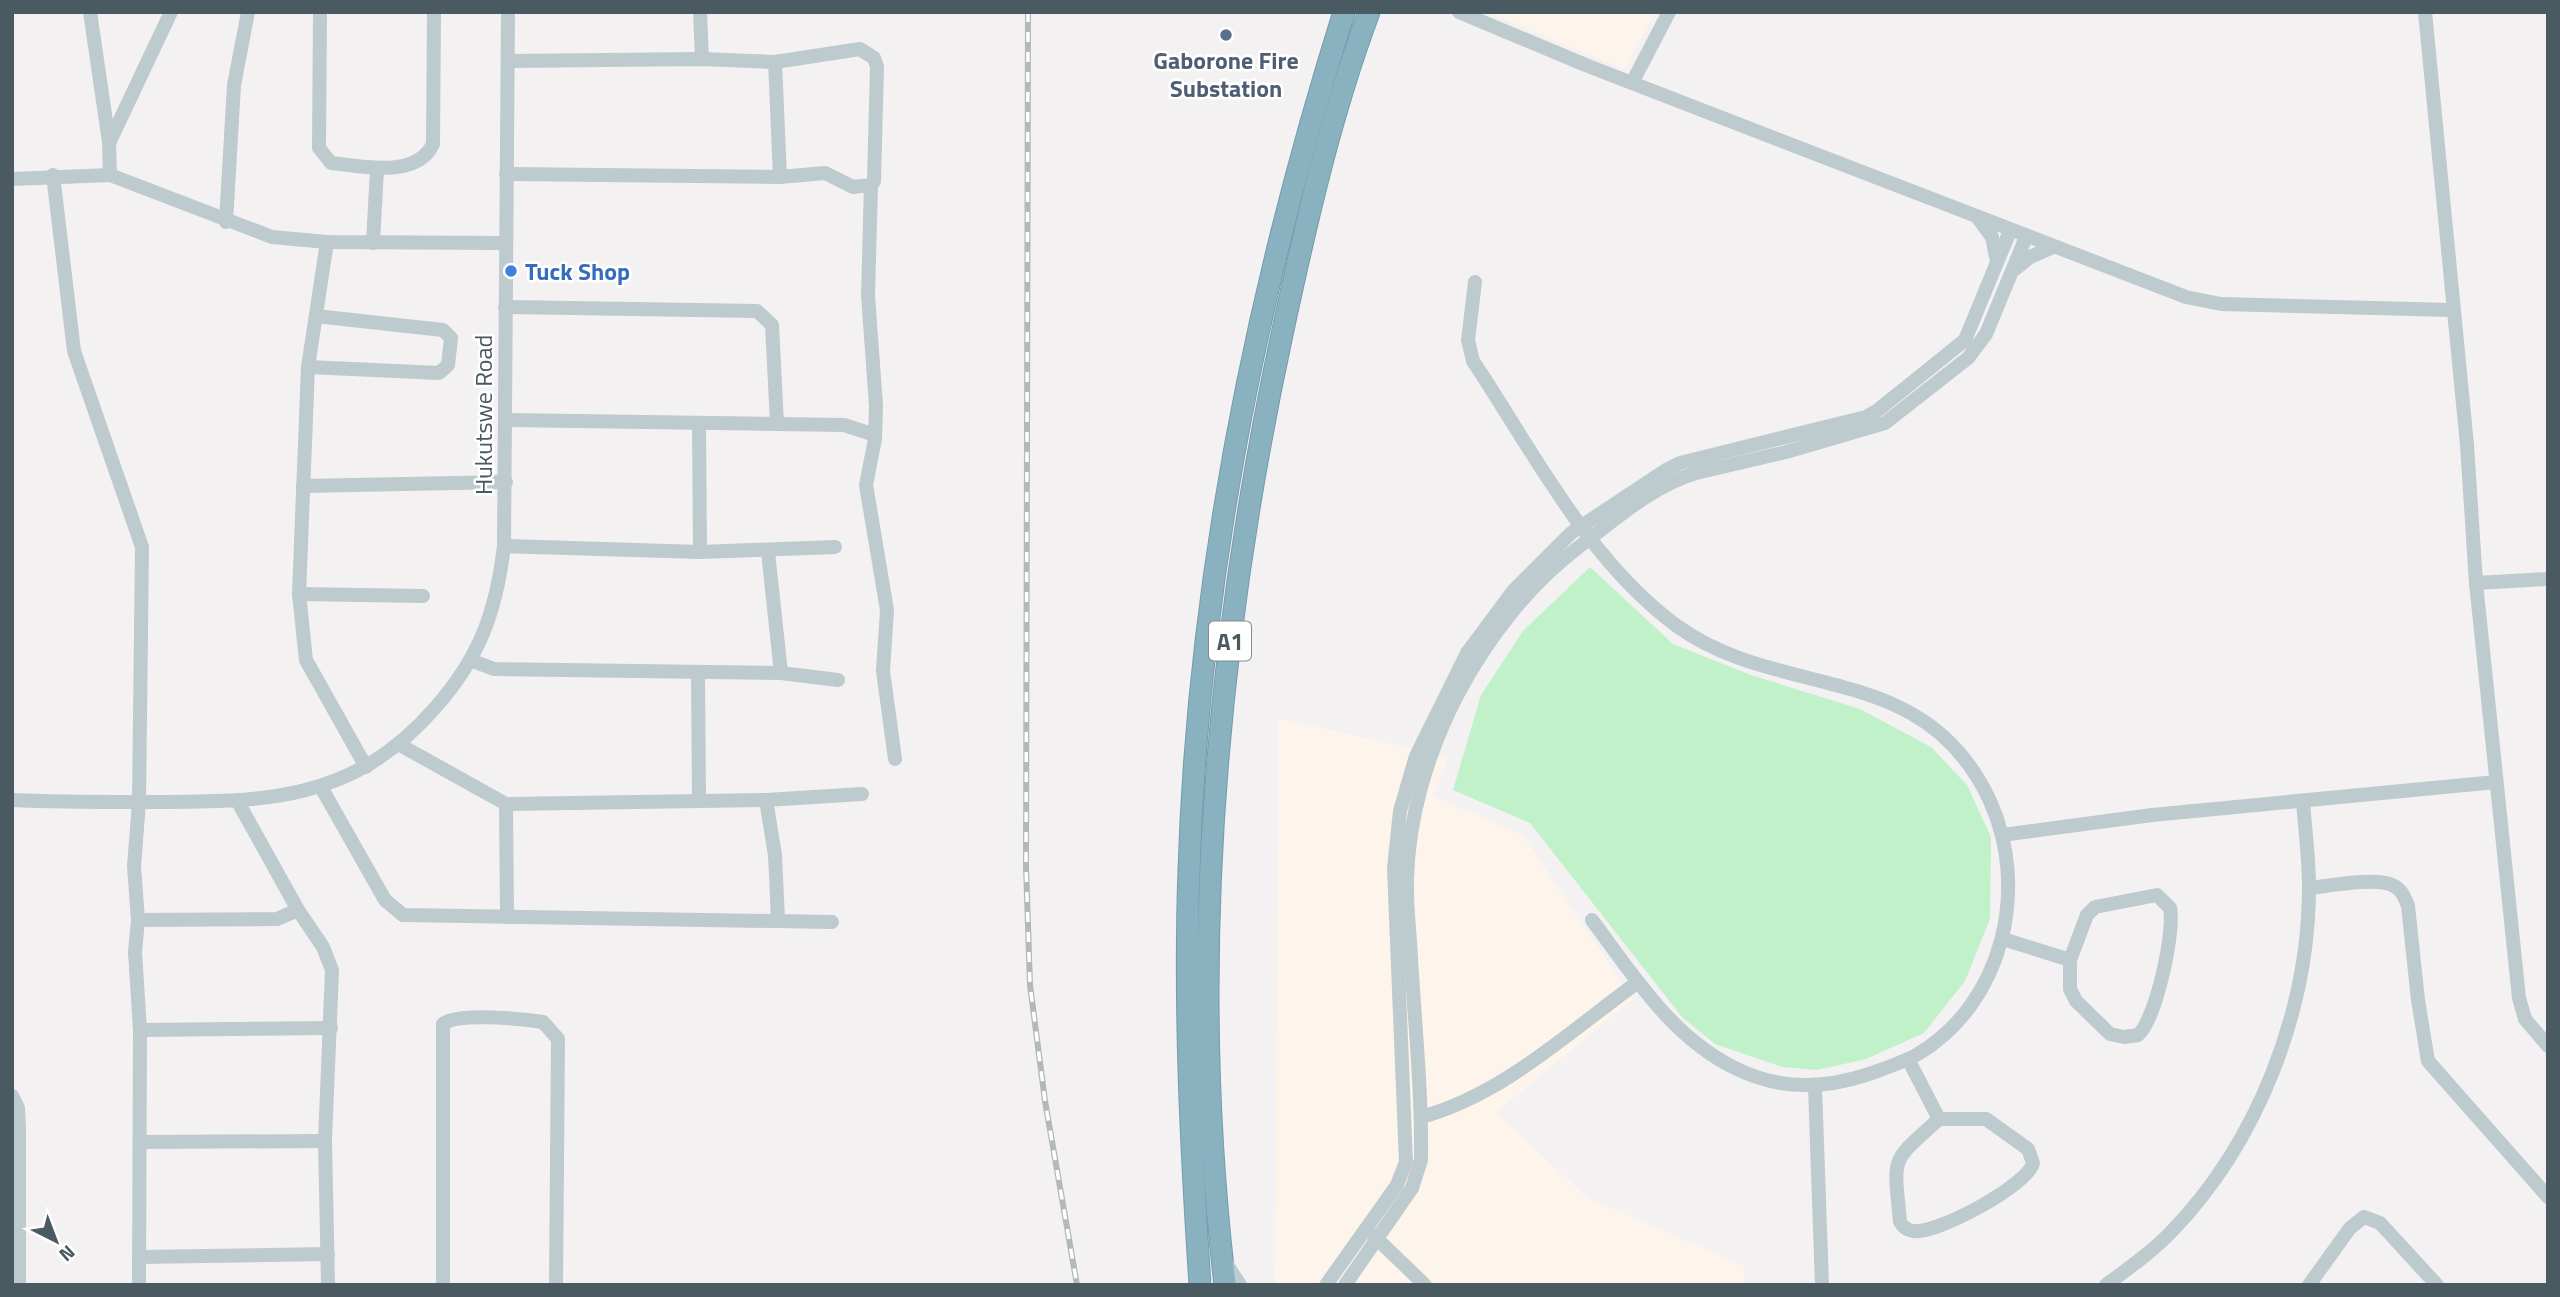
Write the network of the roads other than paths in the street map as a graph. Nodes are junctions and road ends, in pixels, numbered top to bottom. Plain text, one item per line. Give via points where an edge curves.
1 (90, 12) edge
2 (171, 12) edge
3 (248, 12) edge
4 (320, 12) edge
5 (433, 12) edge
6 (508, 12) edge
7 (700, 12) edge
8 (1369, 12) edge
9 (1387, 12) edge
10 (1459, 12) edge
11 (1669, 12) edge
12 (2424, 12) edge
13 (1340, 17) edge
14 (1354, 51) junction
15 (702, 59) junction
16 (508, 61) junction
17 (775, 62) junction
18 (1632, 83) junction
19 (109, 142) junction
20 (377, 169) junction
21 (506, 174) junction
22 (53, 175) junction
23 (110, 175) junction
24 (780, 177) junction
25 (12, 178) edge
26 (872, 185) junction
27 (1976, 217) junction
28 (226, 222) junction
29 (2010, 231) junction
30 (2026, 237) junction
31 (327, 242) junction
32 (373, 243) junction
33 (505, 243) junction
34 (2053, 247) junction
35 (2003, 272) junction
36 (1475, 282) dead end
37 (505, 307) junction
38 (2452, 310) junction
39 (316, 316) junction
40 (308, 367) junction
41 (507, 420) junction
42 (699, 423) junction
43 (777, 424) junction
44 (875, 435) junction
45 (506, 482) junction
46 (303, 486) junction
47 (1580, 525) junction
48 (1590, 540) junction
49 (504, 546) junction
50 (835, 547) dead end
51 (700, 552) junction
52 (768, 552) junction
53 (2548, 579) edge
54 (2476, 583) junction
55 (299, 594) junction
56 (424, 596) dead end
57 (470, 660) junction
58 (698, 673) junction
59 (781, 673) junction
60 (838, 680) dead end
61 (400, 745) junction
62 (895, 759) dead end
63 (366, 767) junction
64 (2496, 782) junction
65 (320, 787) junction
66 (862, 794) dead end
67 (12, 800) edge
68 (766, 800) junction
69 (699, 801) junction
70 (139, 802) junction
71 (238, 802) junction
72 (2303, 802) junction
73 (506, 804) junction
74 (2002, 835) junction
75 (2309, 888) junction
76 (298, 910) junction
77 (506, 917) junction
78 (138, 920) junction
79 (778, 920) junction
80 (1592, 920) dead end
81 (832, 922) dead end
82 (2004, 939) junction
83 (2070, 960) junction
84 (1638, 982) junction
85 (331, 1028) junction
86 (140, 1030) junction
87 (2548, 1046) edge
88 (1908, 1059) junction
89 (1815, 1087) junction
90 (12, 1096) edge
91 (1421, 1117) junction
92 (1940, 1119) junction
93 (325, 1141) junction
94 (140, 1142) junction
95 (2548, 1197) edge
96 (15, 1201) edge
97 (1367, 1230) junction
98 (1379, 1239) junction
99 (328, 1254) junction
100 (1221, 1255) junction
101 (139, 1257) junction
102 (19, 1285) edge
103 (139, 1285) edge
104 (328, 1285) edge
105 (443, 1285) edge
106 (556, 1285) edge
107 (1200, 1285) edge
108 (1225, 1285) edge
109 (1240, 1285) edge
110 (1326, 1285) edge
111 (1345, 1285) edge
112 (1425, 1285) edge
113 (1822, 1285) edge
114 (2106, 1285) edge
115 (2309, 1285) edge
116 (2437, 1285) edge

1 - 19 street
2 - 19 street
3 - 28 street via 233,96
4 - 20 street via 319,148 331,163
5 - 20 street via 433,144 420,160
6 - 16 street, Hukutswe Road
7 - 15 street
8 - 14 highway, A1
9 - 14 highway
10 - 18 street
11 - 18 street
12 - 38 street
13 - 107 highway, A1 via 1286,211 1250,368 1208,630 1191,827 1188,950 1188,1106
14 - 100 highway, A1 via 1322,157 1268,397 1230,644 1208,957 1210,1103
15 - 16 street
15 - 17 street
16 - 21 street, Hukutswe Road
17 - 24 street
17 - 26 street via 860,49 874,58
18 - 27 street
19 - 23 street
20 - 32 street
21 - 24 street
21 - 33 street, Hukutswe Road
22 - 23 street
22 - 25 street
22 - 70 street via 74,351 142,547
23 - 28 street
24 - 26 street via 825,173 853,187
26 - 44 street via 868,295
27 - 29 street
27 - 35 street via 1992,237
28 - 31 street via 262,236
29 - 30 street
29 - 35 street
30 - 34 street
30 - 35 street
31 - 32 street
31 - 39 street
32 - 33 street
33 - 37 street, Hukutswe Road
34 - 35 street
34 - 38 street via 2204,302
35 - 47 street via 1965,340 1878,410 1799,435 1680,463
35 - 48 street via 1978,347 1892,419 1874,428 1683,476
36 - 47 street via 1468,340 1473,361
37 - 41 street, Hukutswe Road
37 - 43 street via 757,311 772,325
38 - 54 street
39 - 40 street
39 - 40 street via 443,330 451,338 448,365 439,373
40 - 46 street
41 - 42 street
41 - 45 street, Hukutswe Road
42 - 43 street
42 - 51 street
43 - 44 street via 844,425
44 - 62 street via 866,485 887,610 883,671
45 - 46 street
45 - 49 street, Hukutswe Road
46 - 55 street
47 - 48 street
47 - 97 street via 1514,590 1483,629 1453,678 1406,783 1394,868 1406,1154 1397,1185
48 - 74 street via 1641,596 1692,636 1743,659 1874,695 1921,718 1974,772
48 - 91 street via 1527,592 1487,647 1441,734 1418,791 1406,882
49 - 51 street
49 - 57 street, Hukutswe Road via 494,611
50 - 52 street
51 - 52 street
52 - 59 street
53 - 54 street
54 - 64 street
55 - 56 street
55 - 63 street via 306,660
57 - 58 street via 494,669
57 - 61 street, Hukutswe Road via 442,701
58 - 59 street
58 - 69 street
59 - 60 street
61 - 63 street, Hukutswe Road
61 - 73 street
63 - 65 street, Hukutswe Road
64 - 72 street
64 - 87 street via 2519,998 2525,1018
65 - 71 street, Hukutswe Road
65 - 77 street via 385,900 403,915
66 - 68 street
67 - 70 street, Hukutswe Road
68 - 69 street
68 - 79 street
69 - 73 street
70 - 71 street, Hukutswe Road
70 - 78 street via 134,866
71 - 76 street
72 - 74 street via 2152,815
72 - 75 street
73 - 77 street
74 - 82 street via 2009,879
75 - 95 street via 2373,883 2391,884 2403,892 2428,1061
75 - 114 street via 2301,966 2289,1021 2274,1071 2230,1158 2172,1231
76 - 78 street via 277,919
76 - 85 street via 329,959
77 - 79 street
78 - 86 street via 135,952
79 - 81 street
80 - 84 street
82 - 83 street
82 - 88 street via 1972,1001 1944,1035
83 - 83 street via 2095,906 2157,895 2170,908 2165,960 2151,1011 2138,1035 2110,1034 2076,1001 2070,989
84 - 89 street via 1678,1028 1716,1058 1760,1078
84 - 91 street via 1497,1085 1462,1104
85 - 86 street
85 - 93 street
86 - 94 street
88 - 89 street
88 - 92 street
89 - 113 street
90 - 96 street via 18,1108
91 - 98 street via 1418,1172
92 - 92 street via 1986,1119 2028,1149 2031,1172 1982,1205 1910,1231 1900,1222 1895,1166 1901,1153
93 - 94 street
93 - 99 street
94 - 101 street
96 - 102 street
97 - 98 street
97 - 110 street
98 - 111 street
98 - 112 street
99 - 101 street
99 - 104 street
100 - 108 highway, A1
100 - 109 street
101 - 103 street
105 - 106 street via 443,1024 458,1019 520,1018 543,1022 558,1040
115 - 116 street via 2350,1228 2364,1217 2380,1223

